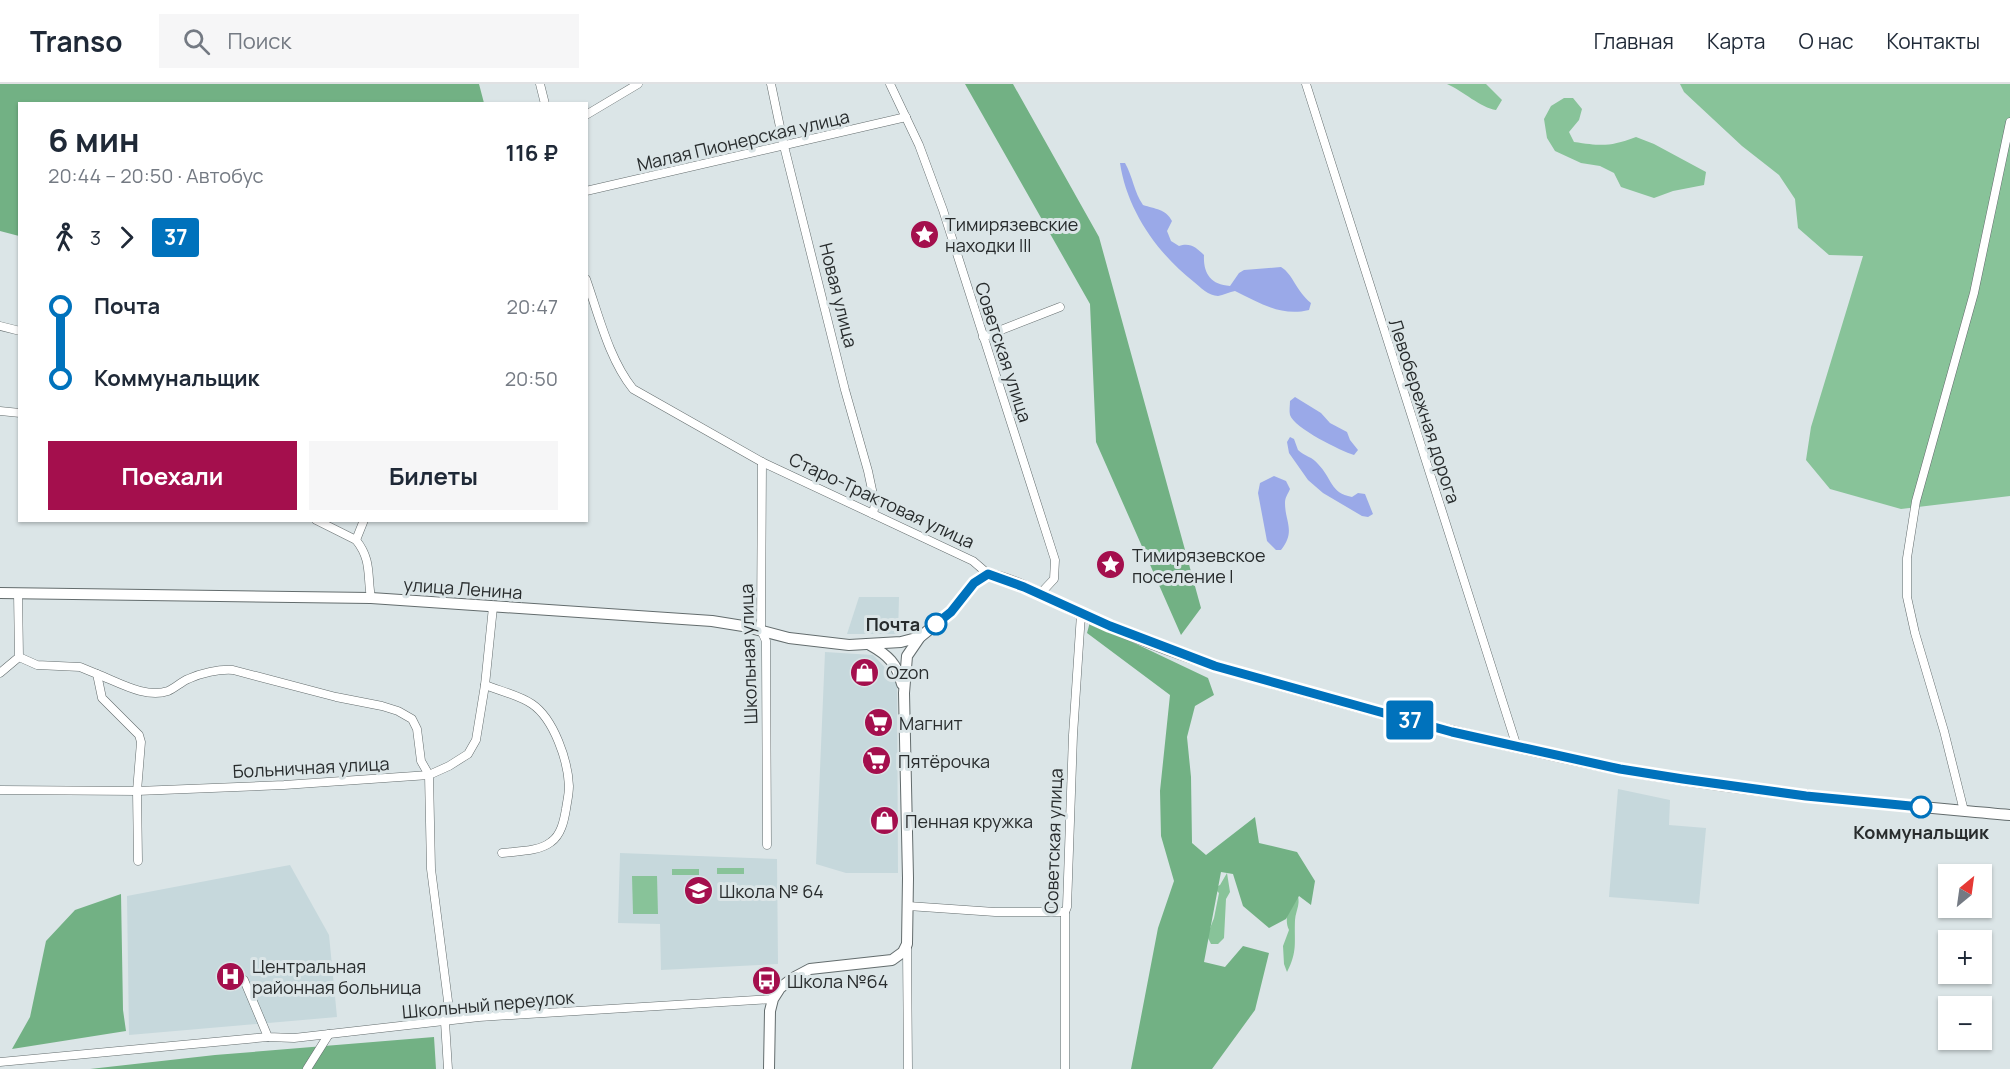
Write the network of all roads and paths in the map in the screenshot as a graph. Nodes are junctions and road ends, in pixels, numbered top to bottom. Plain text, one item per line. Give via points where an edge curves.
1 (540, 84) edge
2 (638, 84) edge
3 (771, 84) edge
4 (890, 84) edge
5 (1306, 84) edge
6 (544, 102) edge
7 (588, 114) edge
8 (906, 117) junction
9 (2010, 122) edge
10 (784, 147) junction
11 (588, 191) edge
12 (588, 284) edge
13 (1060, 307) dead end
14 (0, 326) edge
15 (18, 330) edge
16 (983, 337) junction
17 (0, 411) edge
18 (18, 413) edge
19 (762, 462) junction
20 (873, 514) junction
21 (320, 522) edge
22 (363, 522) edge
23 (357, 540) junction
24 (988, 574) junction
25 (0, 593) edge
26 (18, 593) junction
27 (1040, 594) junction
28 (371, 598) junction
29 (493, 607) junction
30 (1081, 614) junction
31 (761, 630) junction
32 (920, 637) junction
33 (870, 644) junction
34 (19, 657) junction
35 (0, 673) edge
36 (97, 674) junction
37 (485, 685) junction
38 (904, 693) junction
39 (1517, 747) junction
40 (429, 775) junction
41 (0, 790) edge
42 (137, 791) junction
43 (1964, 811) junction
44 (2010, 815) edge
45 (767, 845) dead end
46 (502, 853) dead end
47 (138, 861) dead end
48 (908, 906) junction
49 (1065, 912) junction
50 (907, 944) junction
51 (244, 980) dead end
52 (773, 999) junction
53 (445, 1022) junction
54 (329, 1034) junction
55 (268, 1037) junction
56 (0, 1062) edge
57 (307, 1069) edge
58 (448, 1069) edge
59 (769, 1069) edge
60 (908, 1069) edge
61 (1065, 1069) edge

1 - 6 street
2 - 7 street
3 - 10 street, Новая улица
4 - 8 street, Советская улица
5 - 39 street, Левобережная дорога
8 - 10 street, Малая Пионерская улица
8 - 16 street, Советская улица via 944,210
9 - 43 street via 1974,293 1916,501 1907,558 1907,597 1915,633
10 - 11 street, Малая Пионерская улица
10 - 20 street, Новая улица via 868,471 875,504
12 - 19 street, Старо-Трактовая улица via 617,363 633,389
13 - 16 street
14 - 15 street
16 - 27 street, Советская улица via 1055,560 1054,579
17 - 18 street
19 - 20 street, Старо-Трактовая улица
19 - 31 street, Школьная улица
20 - 24 street, Старо-Трактовая улица via 973,561
21 - 23 street
22 - 23 street
23 - 28 street via 368,560
24 - 27 street, Старо-Трактовая улица
24 - 32 street
25 - 26 street, улица Ленина
26 - 28 street, улица Ленина
26 - 34 street
27 - 30 street, Старо-Трактовая улица
28 - 29 street, улица Ленина
29 - 31 street, улица Ленина via 712,621
29 - 37 street, Больничная улица
30 - 39 street, Старо-Трактовая улица via 1215,666
30 - 49 street, Советская улица
31 - 33 street, улица Ленина via 789,638
31 - 45 street, Школьная улица via 766,641
32 - 33 street, улица Ленина
32 - 38 street via 907,656
33 - 38 street via 896,665
34 - 35 street
34 - 36 street via 37,665 80,667
36 - 40 street via 144,692 161,692 193,677 233,670 382,706 412,719 421,761
36 - 42 street via 102,698 134,729 141,742
37 - 40 street, Больничная улица via 473,748
37 - 46 street via 532,703 543,714 565,760 569,788 564,820 553,841 545,846
38 - 48 street
39 - 43 street, Старо-Трактовая улица via 1683,779
40 - 42 street, Больничная улица
40 - 53 street via 431,868 448,1001
41 - 42 street, Больничная улица
42 - 47 street
43 - 44 street, Старо-Трактовая улица
48 - 49 street
48 - 50 street
49 - 61 street, Советская улица
50 - 52 street via 892,960 810,969 780,988
50 - 60 street
51 - 55 street
52 - 53 street, Школьный переулок
52 - 59 street
53 - 54 street, Школьный переулок
53 - 58 street
54 - 55 street, Школьный переулок
54 - 57 street
55 - 56 street, Школьный переулок

